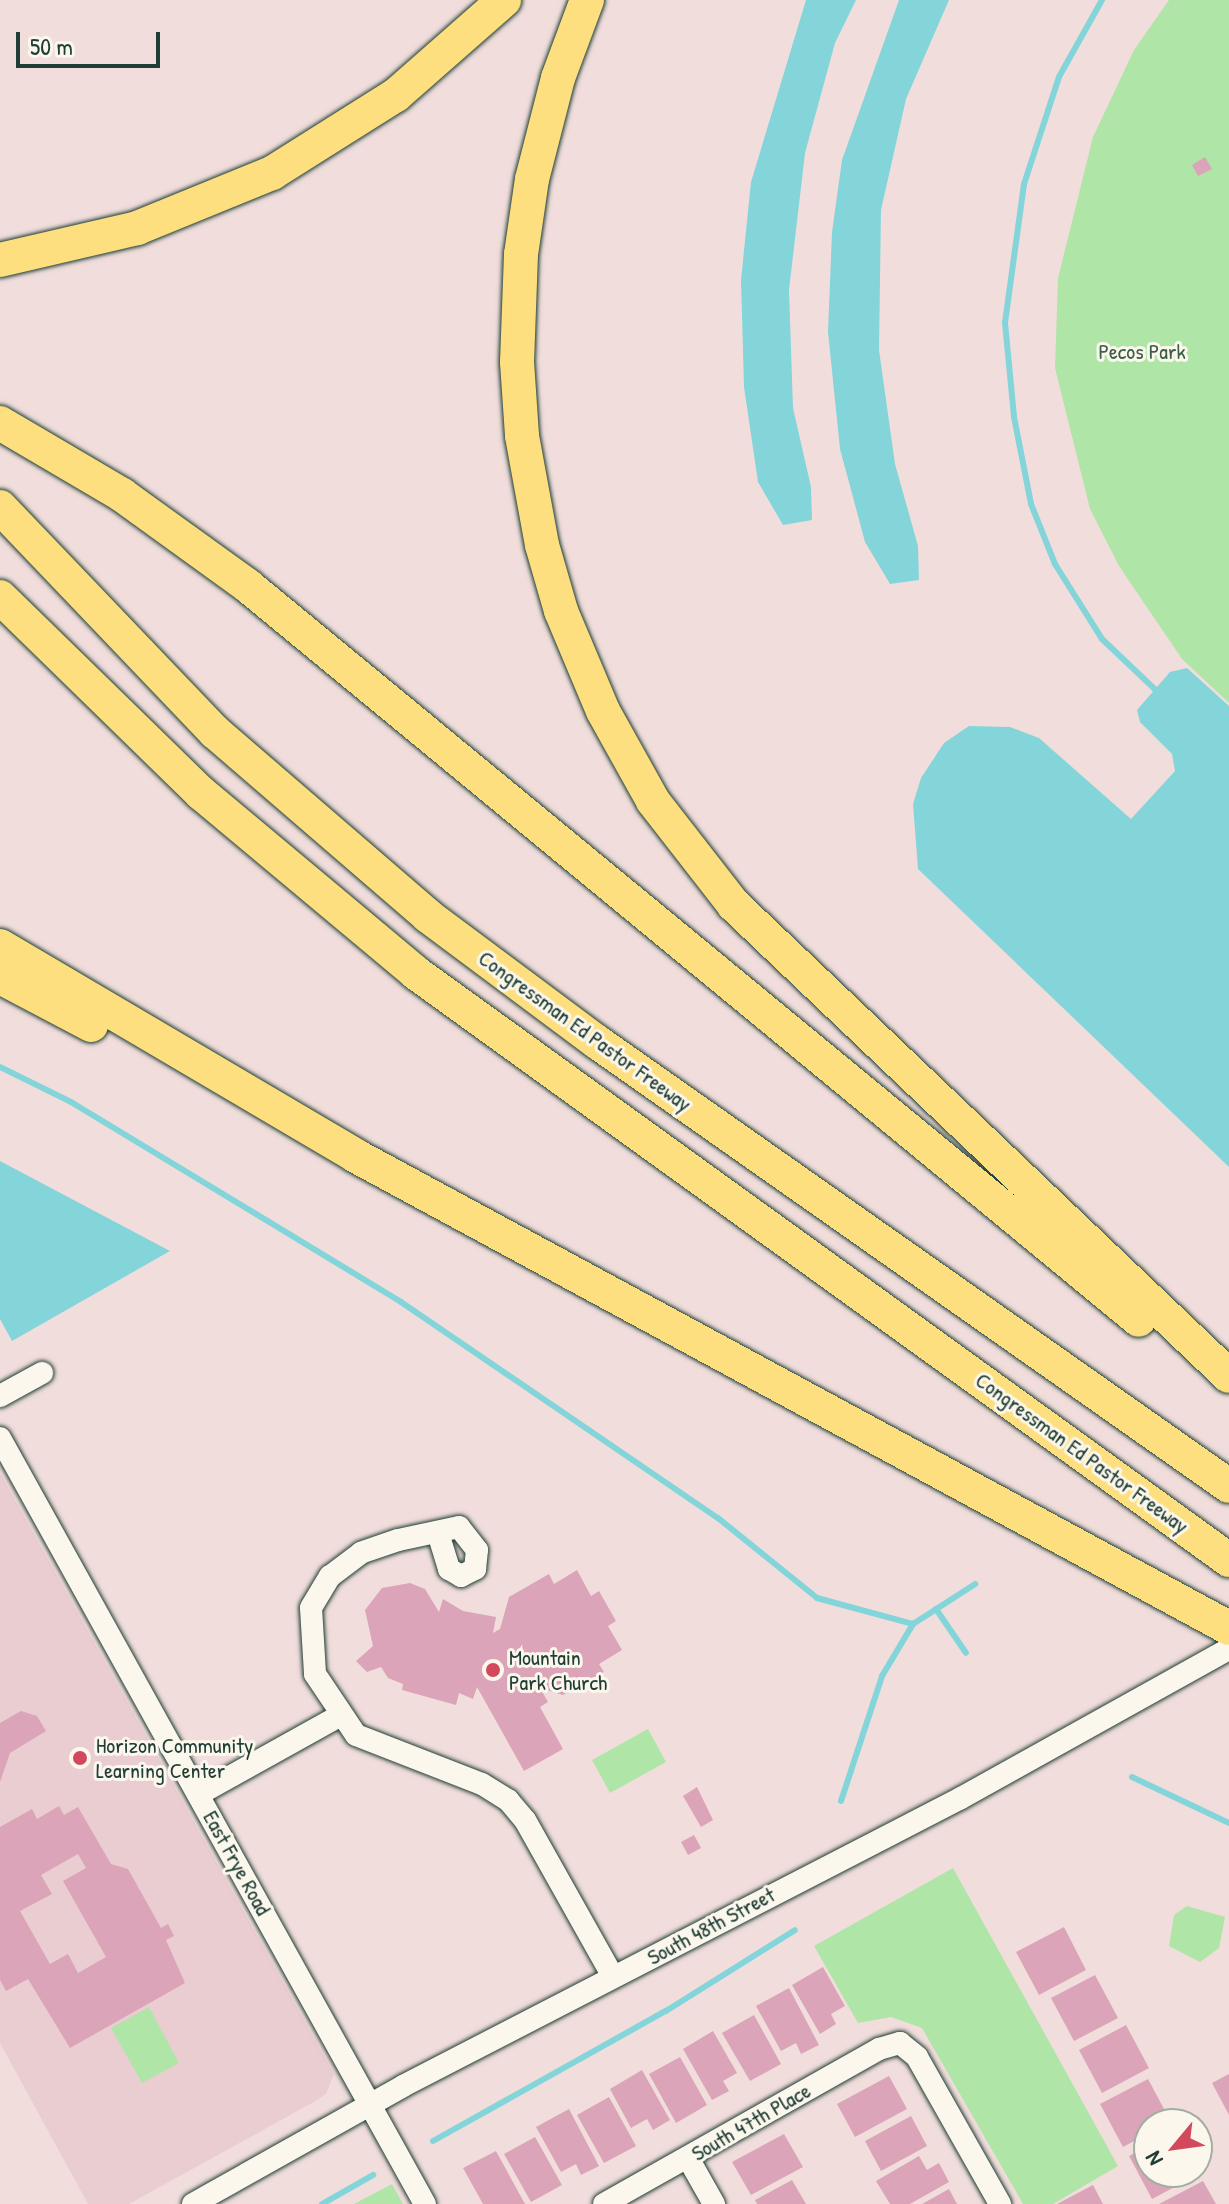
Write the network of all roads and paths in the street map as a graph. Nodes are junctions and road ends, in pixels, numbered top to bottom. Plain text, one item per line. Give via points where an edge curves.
1 (504, 0) edge
2 (587, 0) edge
3 (0, 260) edge
4 (0, 423) edge
5 (0, 507) edge
6 (0, 597) edge
7 (0, 946) edge
8 (0, 977) edge
9 (356, 1156) junction
10 (42, 1373) dead end
11 (1229, 1376) edge
12 (1229, 1394) edge
13 (0, 1396) edge
14 (0, 1438) edge
15 (1229, 1486) edge
16 (438, 1533) dead end
17 (1229, 1560) edge
18 (1229, 1628) edge
19 (1229, 1649) edge
20 (339, 1716) junction
21 (199, 1794) junction
22 (613, 1977) junction
23 (371, 2104) junction
24 (688, 2158) junction
25 (193, 2204) edge
26 (425, 2204) edge
27 (604, 2204) edge
28 (714, 2204) edge
29 (1000, 2204) edge

1 - 3 highway via 396,95 272,173 137,228
2 - 11 highway via 558,78 532,179 521,254 517,362 522,436 542,545 598,700 653,801 734,905
4 - 12 highway via 122,495 284,615
5 - 15 highway, Congressman Ed Pastor Freeway via 215,732 428,916 597,1042
6 - 17 highway, Congressman Ed Pastor Freeway via 190,784 416,973
7 - 9 highway
8 - 9 highway via 248,1110
9 - 18 highway
10 - 13 street
14 - 21 street, East Frye Road
16 - 20 street via 361,1553 330,1576 311,1608 308,1637 315,1674
19 - 22 street, South 48th Street
20 - 21 street
20 - 22 street via 376,1746 482,1784 508,1800 525,1820
21 - 23 street, East Frye Road
22 - 23 street, South 48th Street
23 - 25 street, South 48th Street
23 - 26 street, East Frye Road
24 - 27 street, South 47th Place
24 - 28 street
24 - 29 street, South 47th Place via 879,2049 900,2043 917,2057

